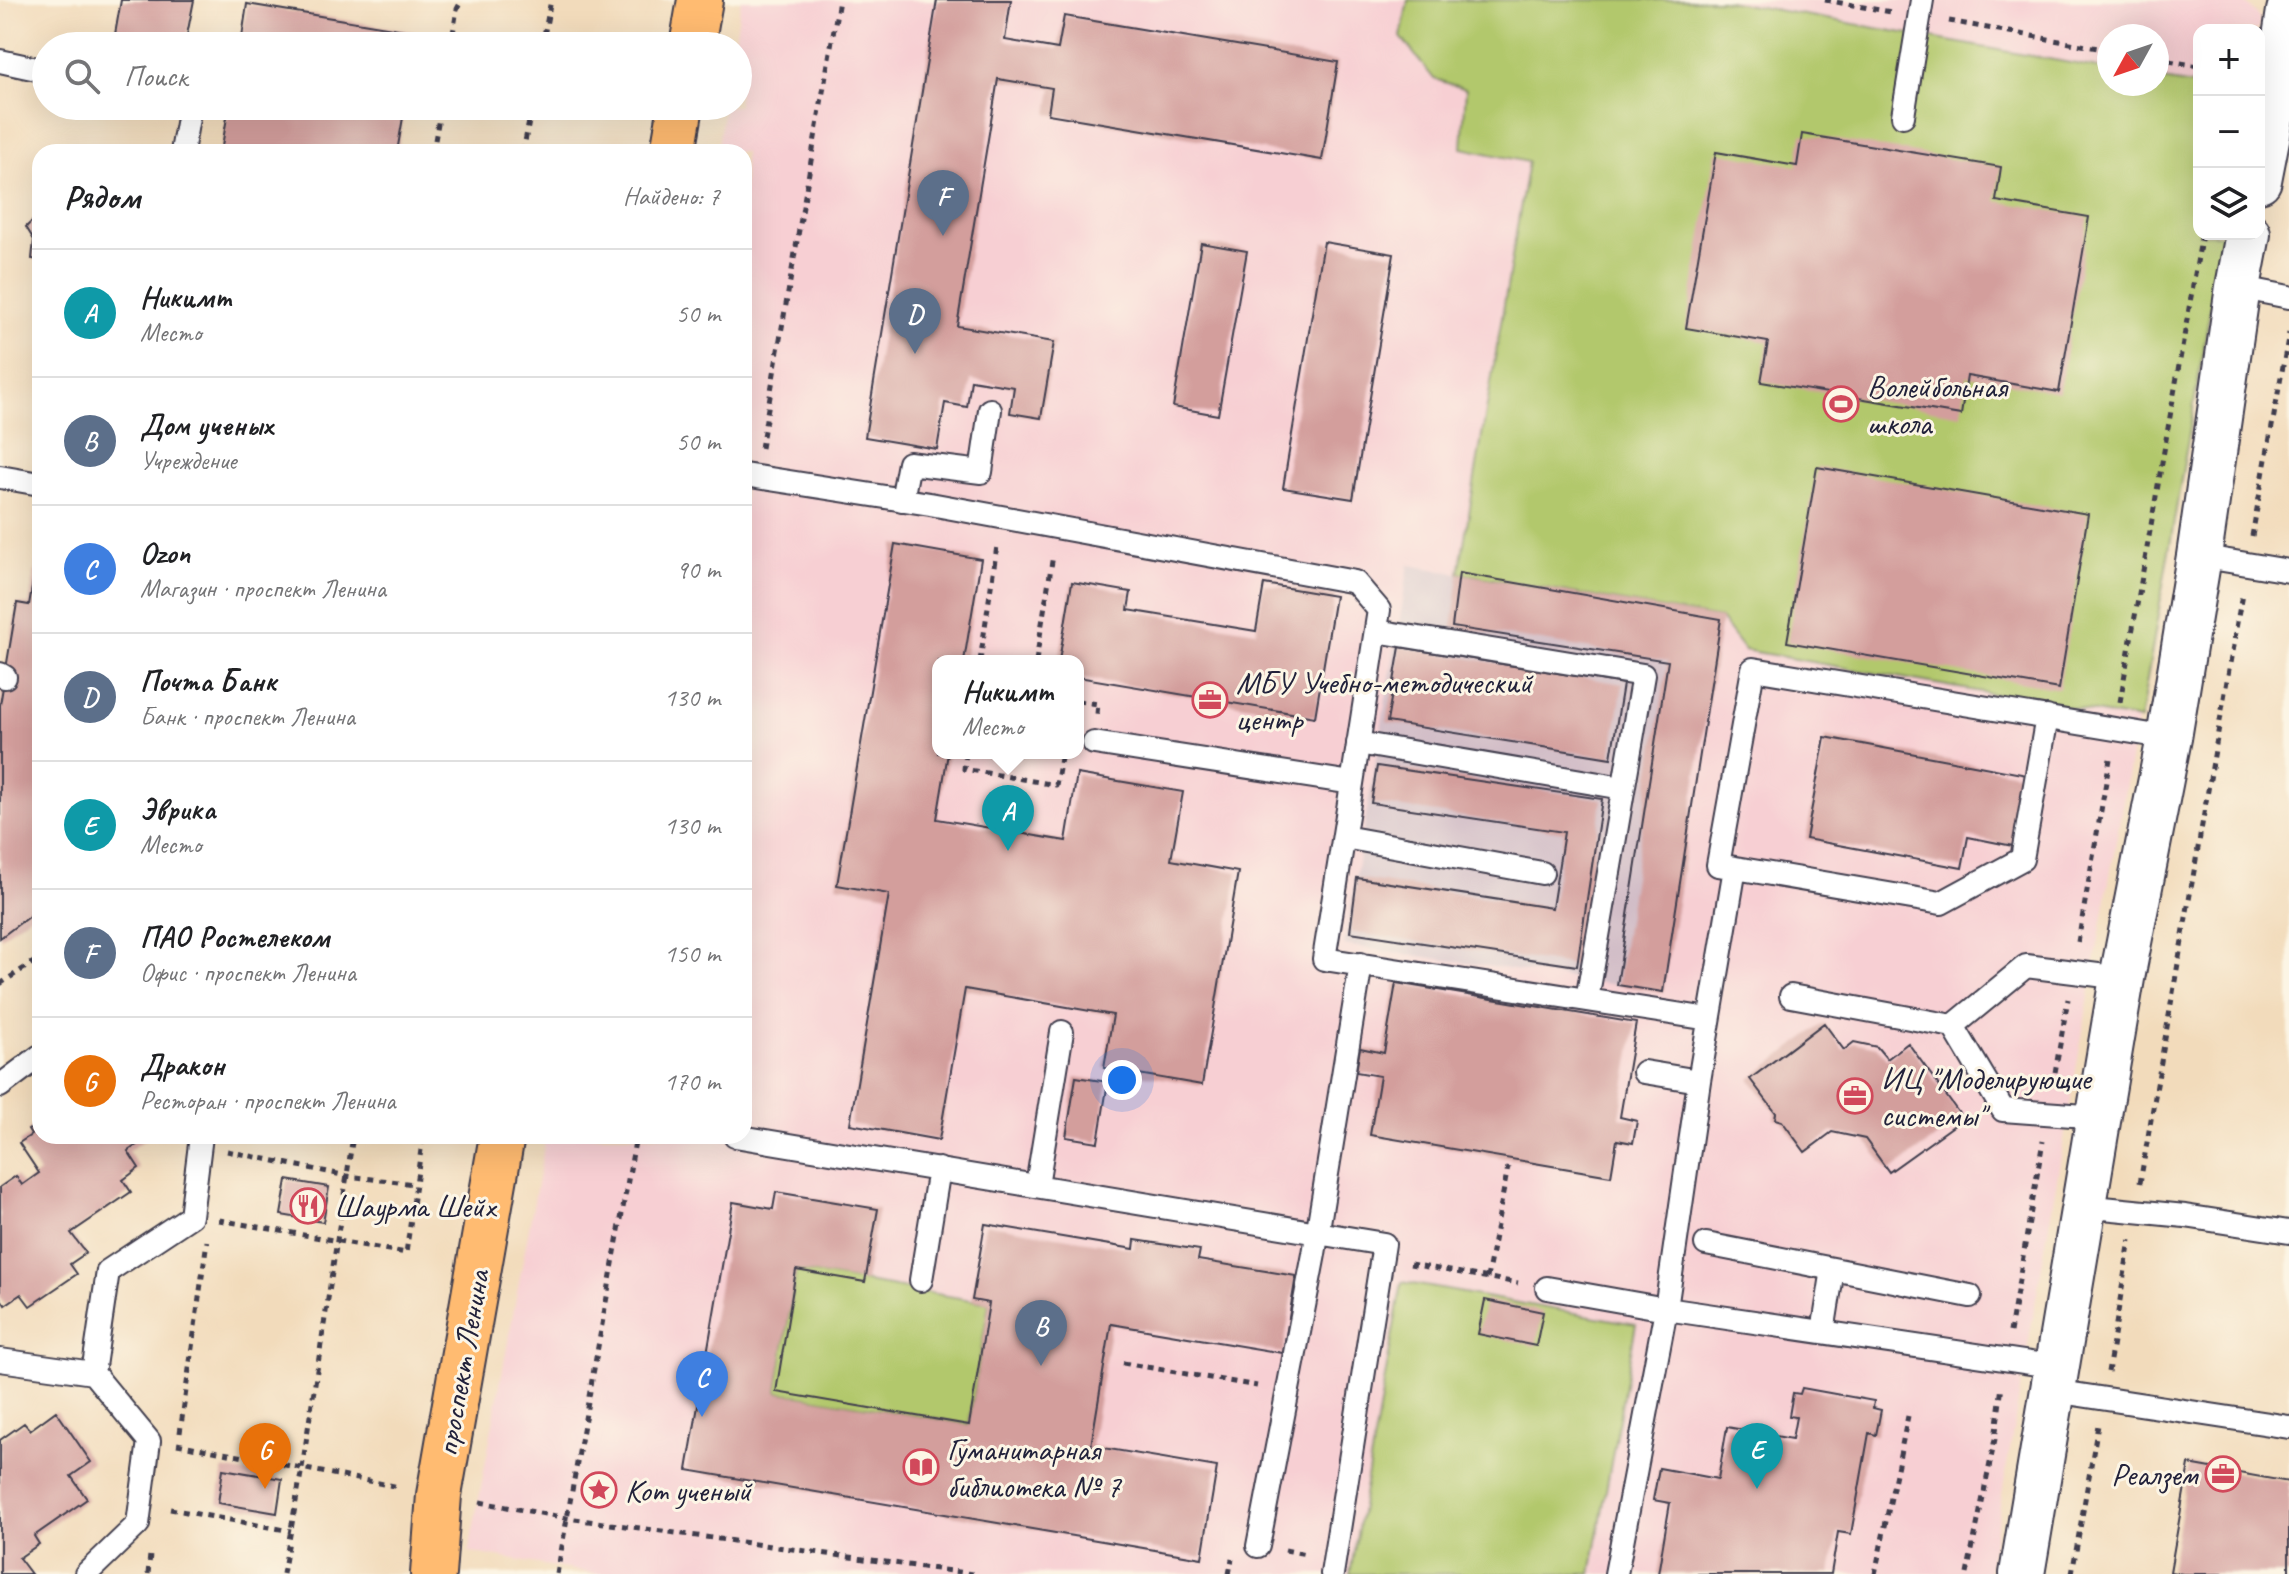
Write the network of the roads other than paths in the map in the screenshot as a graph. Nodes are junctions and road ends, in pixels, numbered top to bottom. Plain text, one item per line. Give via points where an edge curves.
1 (700, 0) edge
2 (1921, 8) edge
3 (2289, 11) edge
4 (694, 32) edge
5 (0, 61) edge
6 (32, 68) edge
7 (1903, 116) dead end
8 (188, 120) edge
9 (679, 120) edge
10 (183, 144) edge
11 (674, 144) edge
12 (2261, 168) edge
13 (2247, 240) edge
14 (2238, 287) junction
15 (2289, 297) edge
16 (990, 410) dead end
17 (752, 476) edge
18 (0, 477) edge
19 (32, 483) edge
20 (902, 500) junction
21 (2199, 556) junction
22 (2289, 571) edge
23 (1376, 631) junction
24 (2047, 717) junction
25 (2169, 738) junction
26 (1094, 743) dead end
27 (1358, 743) junction
28 (1352, 783) junction
29 (1623, 788) junction
30 (1344, 837) junction
31 (1735, 868) junction
32 (1542, 873) dead end
33 (1361, 964) junction
34 (2122, 978) junction
35 (1791, 996) dead end
36 (1587, 1000) junction
37 (1709, 1019) junction
38 (1953, 1026) junction
39 (1062, 1032) dead end
40 (32, 1062) edge
41 (1644, 1072) dead end
42 (1699, 1081) junction
43 (0, 1086) edge
44 (2100, 1117) junction
45 (752, 1139) edge
46 (210, 1144) edge
47 (501, 1144) edge
48 (939, 1169) junction
49 (1037, 1185) junction
50 (2083, 1206) junction
51 (1318, 1231) junction
52 (2289, 1232) edge
53 (1706, 1244) dead end
54 (1833, 1269) junction
55 (921, 1280) dead end
56 (1547, 1288) dead end
57 (1970, 1296) dead end
58 (1666, 1309) junction
59 (1823, 1332) junction
60 (0, 1360) edge
61 (93, 1373) junction
62 (2056, 1379) junction
63 (2289, 1427) edge
64 (1269, 1548) road end
65 (431, 1573) edge
66 (86, 1574) edge
67 (1332, 1574) edge
68 (1616, 1574) edge
69 (2022, 1574) edge

1 - 4 main road
2 - 7 lane
3 - 12 street
5 - 6 lane
8 - 10 lane
9 - 11 main road
13 - 14 street
14 - 15 lane
14 - 21 street
16 - 20 lane via 981,472 909,463
17 - 20 lane
18 - 19 lane
20 - 23 lane via 1355,582 1379,610
21 - 22 lane
21 - 25 street
23 - 27 lane
23 - 29 lane via 1643,675
24 - 25 lane
24 - 31 lane via 2022,859 1941,903
24 - 31 lane via 1753,669 1718,865
25 - 34 street
26 - 28 lane
27 - 28 lane
27 - 29 lane
28 - 30 lane
29 - 36 lane
30 - 32 lane
30 - 33 lane via 1324,959
31 - 37 lane
33 - 36 lane
33 - 51 lane
34 - 38 lane via 2026,966
34 - 44 street
35 - 38 lane
36 - 37 lane
37 - 42 lane
38 - 44 lane via 2003,1110
39 - 49 lane
40 - 43 lane
41 - 42 lane
42 - 58 lane
44 - 50 street
45 - 48 lane
46 - 61 lane via 200,1217 108,1271
47 - 65 main road, проспект Ленина via 439,1495
48 - 49 lane
48 - 55 lane
49 - 51 lane
50 - 52 lane
50 - 62 street
51 - 64 lane
51 - 67 lane via 1384,1244
53 - 54 lane
54 - 57 lane
54 - 59 lane
56 - 58 lane
58 - 59 lane
58 - 68 lane
59 - 62 lane via 2005,1358
60 - 61 lane
61 - 66 lane via 149,1441 149,1505 138,1524
62 - 63 lane via 2103,1398
62 - 69 street

